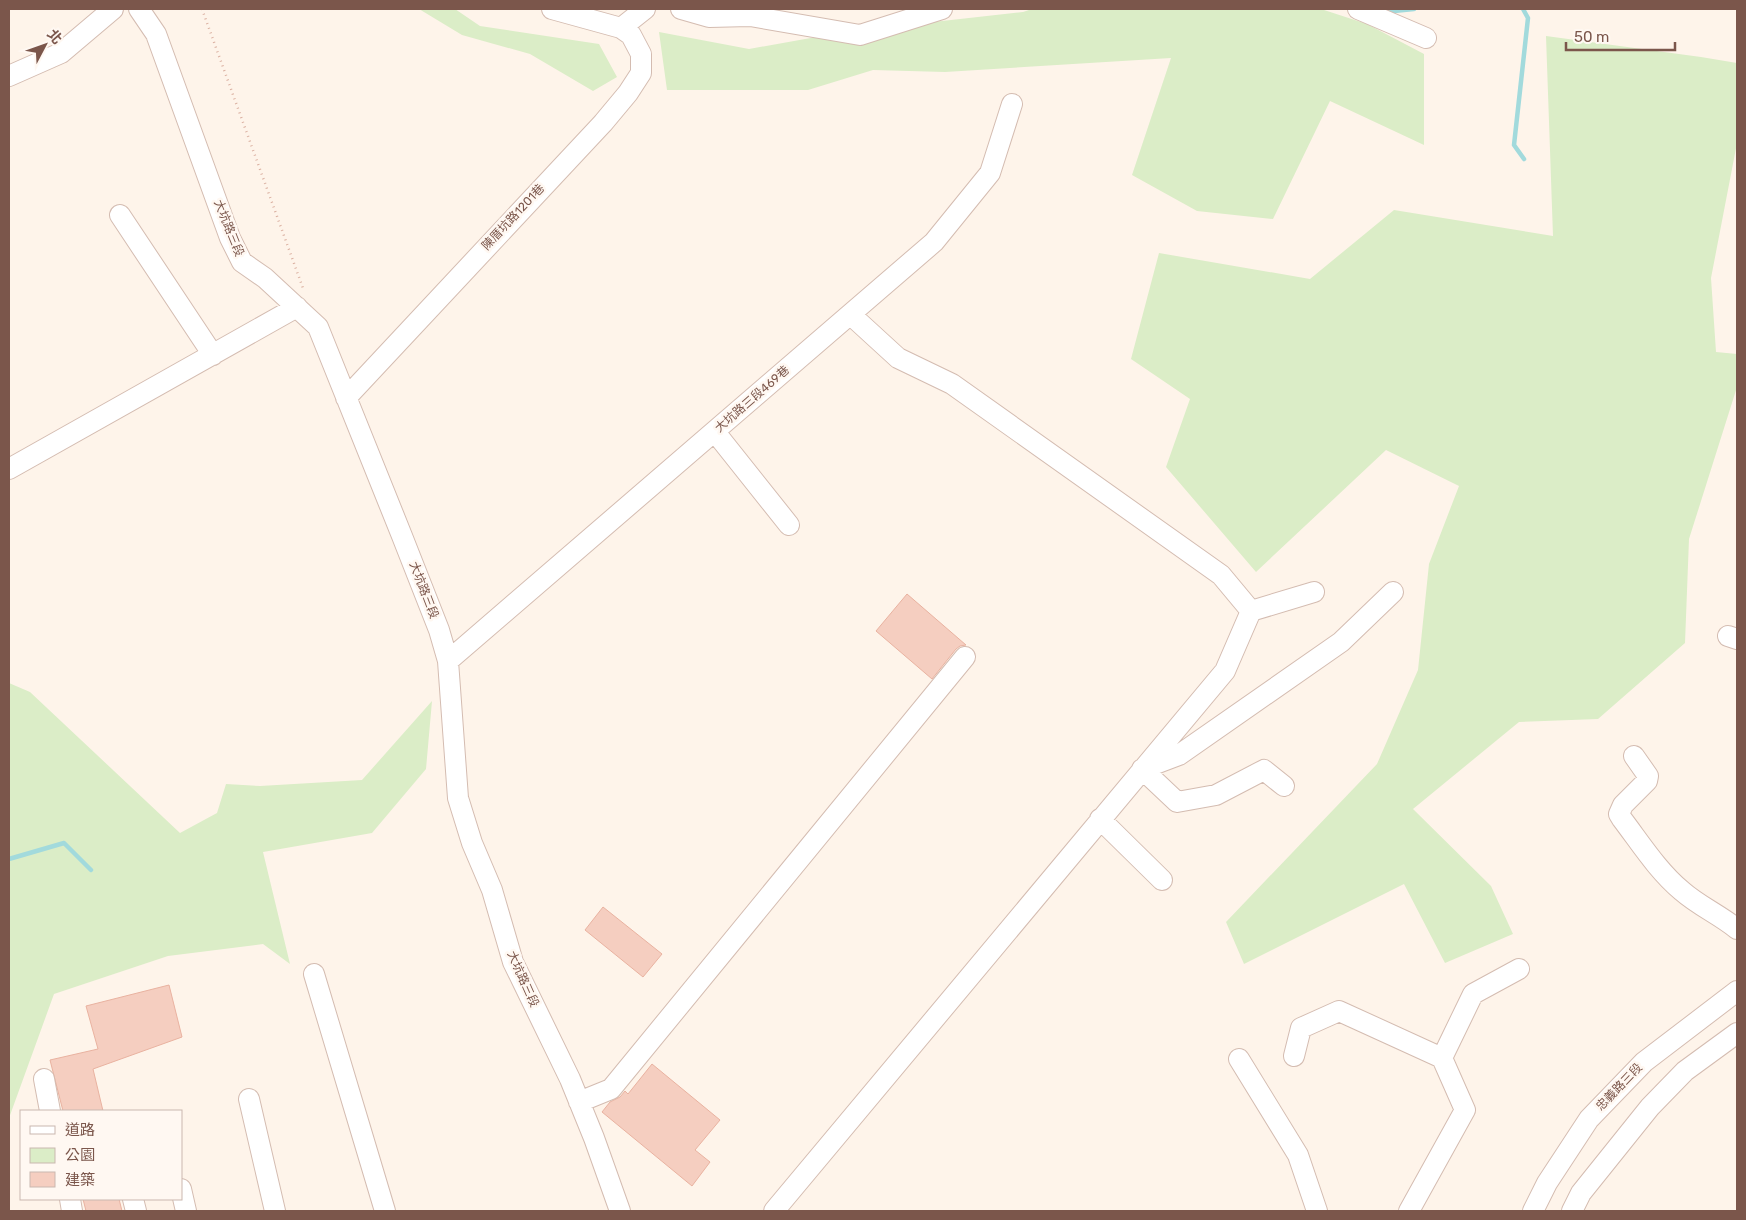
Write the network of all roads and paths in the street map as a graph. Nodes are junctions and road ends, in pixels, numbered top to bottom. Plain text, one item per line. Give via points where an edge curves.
1 (113, 9) edge
2 (139, 9) edge
3 (202, 9) edge
4 (552, 9) edge
5 (645, 9) edge
6 (681, 9) edge
7 (942, 9) edge
8 (1358, 9) edge
9 (620, 28) junction
10 (1426, 38) dead end
11 (9, 76) edge
12 (1012, 104) dead end
13 (120, 215) dead end
14 (301, 299) junction
15 (851, 315) junction
16 (213, 354) junction
17 (346, 398) junction
18 (715, 432) junction
19 (9, 469) edge
20 (789, 525) dead end
21 (1314, 592) dead end
22 (1393, 592) dead end
23 (1251, 611) junction
24 (965, 657) dead end
25 (448, 661) junction
26 (1634, 756) dead end
27 (1142, 769) junction
28 (1284, 786) dead end
29 (1100, 819) junction
30 (1162, 880) dead end
31 (1737, 929) edge
32 (1519, 969) dead end
33 (314, 974) dead end
34 (1737, 991) edge
35 (1737, 1033) edge
36 (1294, 1056) dead end
37 (1442, 1058) junction
38 (1239, 1059) dead end
39 (44, 1079) dead end
40 (248, 1099) dead end
41 (579, 1102) junction
42 (50, 1110) edge
43 (182, 1193) edge
44 (186, 1211) edge
45 (275, 1211) edge
46 (385, 1211) edge
47 (620, 1211) edge
48 (774, 1211) edge
49 (1317, 1211) edge
50 (1409, 1211) edge
51 (1532, 1211) edge
52 (1572, 1211) edge

1 - 11 street via 61,53
2 - 14 street, 大坑路三段 via 156,34 230,238 242,262
3 - 14 path
4 - 9 street
5 - 9 street
6 - 7 street via 709,17 750,16 860,35
8 - 10 street
9 - 17 street, 陳厝坑路1201巷 via 631,34 641,54 641,73 628,93
12 - 15 street, 大坑路三段469巷 via 990,173 934,242
13 - 16 street
14 - 16 street
14 - 17 street, 大坑路三段 via 318,328
15 - 18 street, 大坑路三段469巷
15 - 23 street via 898,358 952,384 1221,575
16 - 19 street
17 - 25 street, 大坑路三段 via 439,630
18 - 20 street
18 - 25 street, 大坑路三段469巷
21 - 23 street
22 - 27 street via 1341,642 1179,755
23 - 27 street via 1225,671
24 - 41 street via 611,1089
25 - 41 street, 大坑路三段 via 458,798 492,890 513,962
26 - 31 street via 1648,776 1647,781 1623,805 1622,819 1675,885
27 - 28 street via 1177,802 1216,795 1264,770
27 - 29 street
29 - 30 street
29 - 48 street
32 - 37 street via 1473,994
33 - 46 street
34 - 51 street, 忠義路三段 via 1644,1062 1589,1119
35 - 52 street via 1684,1071 1650,1107 1582,1193
36 - 37 street via 1301,1028 1338,1011
37 - 50 street via 1465,1110
38 - 49 street via 1298,1155
39 - 42 street
40 - 45 street
41 - 47 street, 大坑路三段
43 - 44 street

